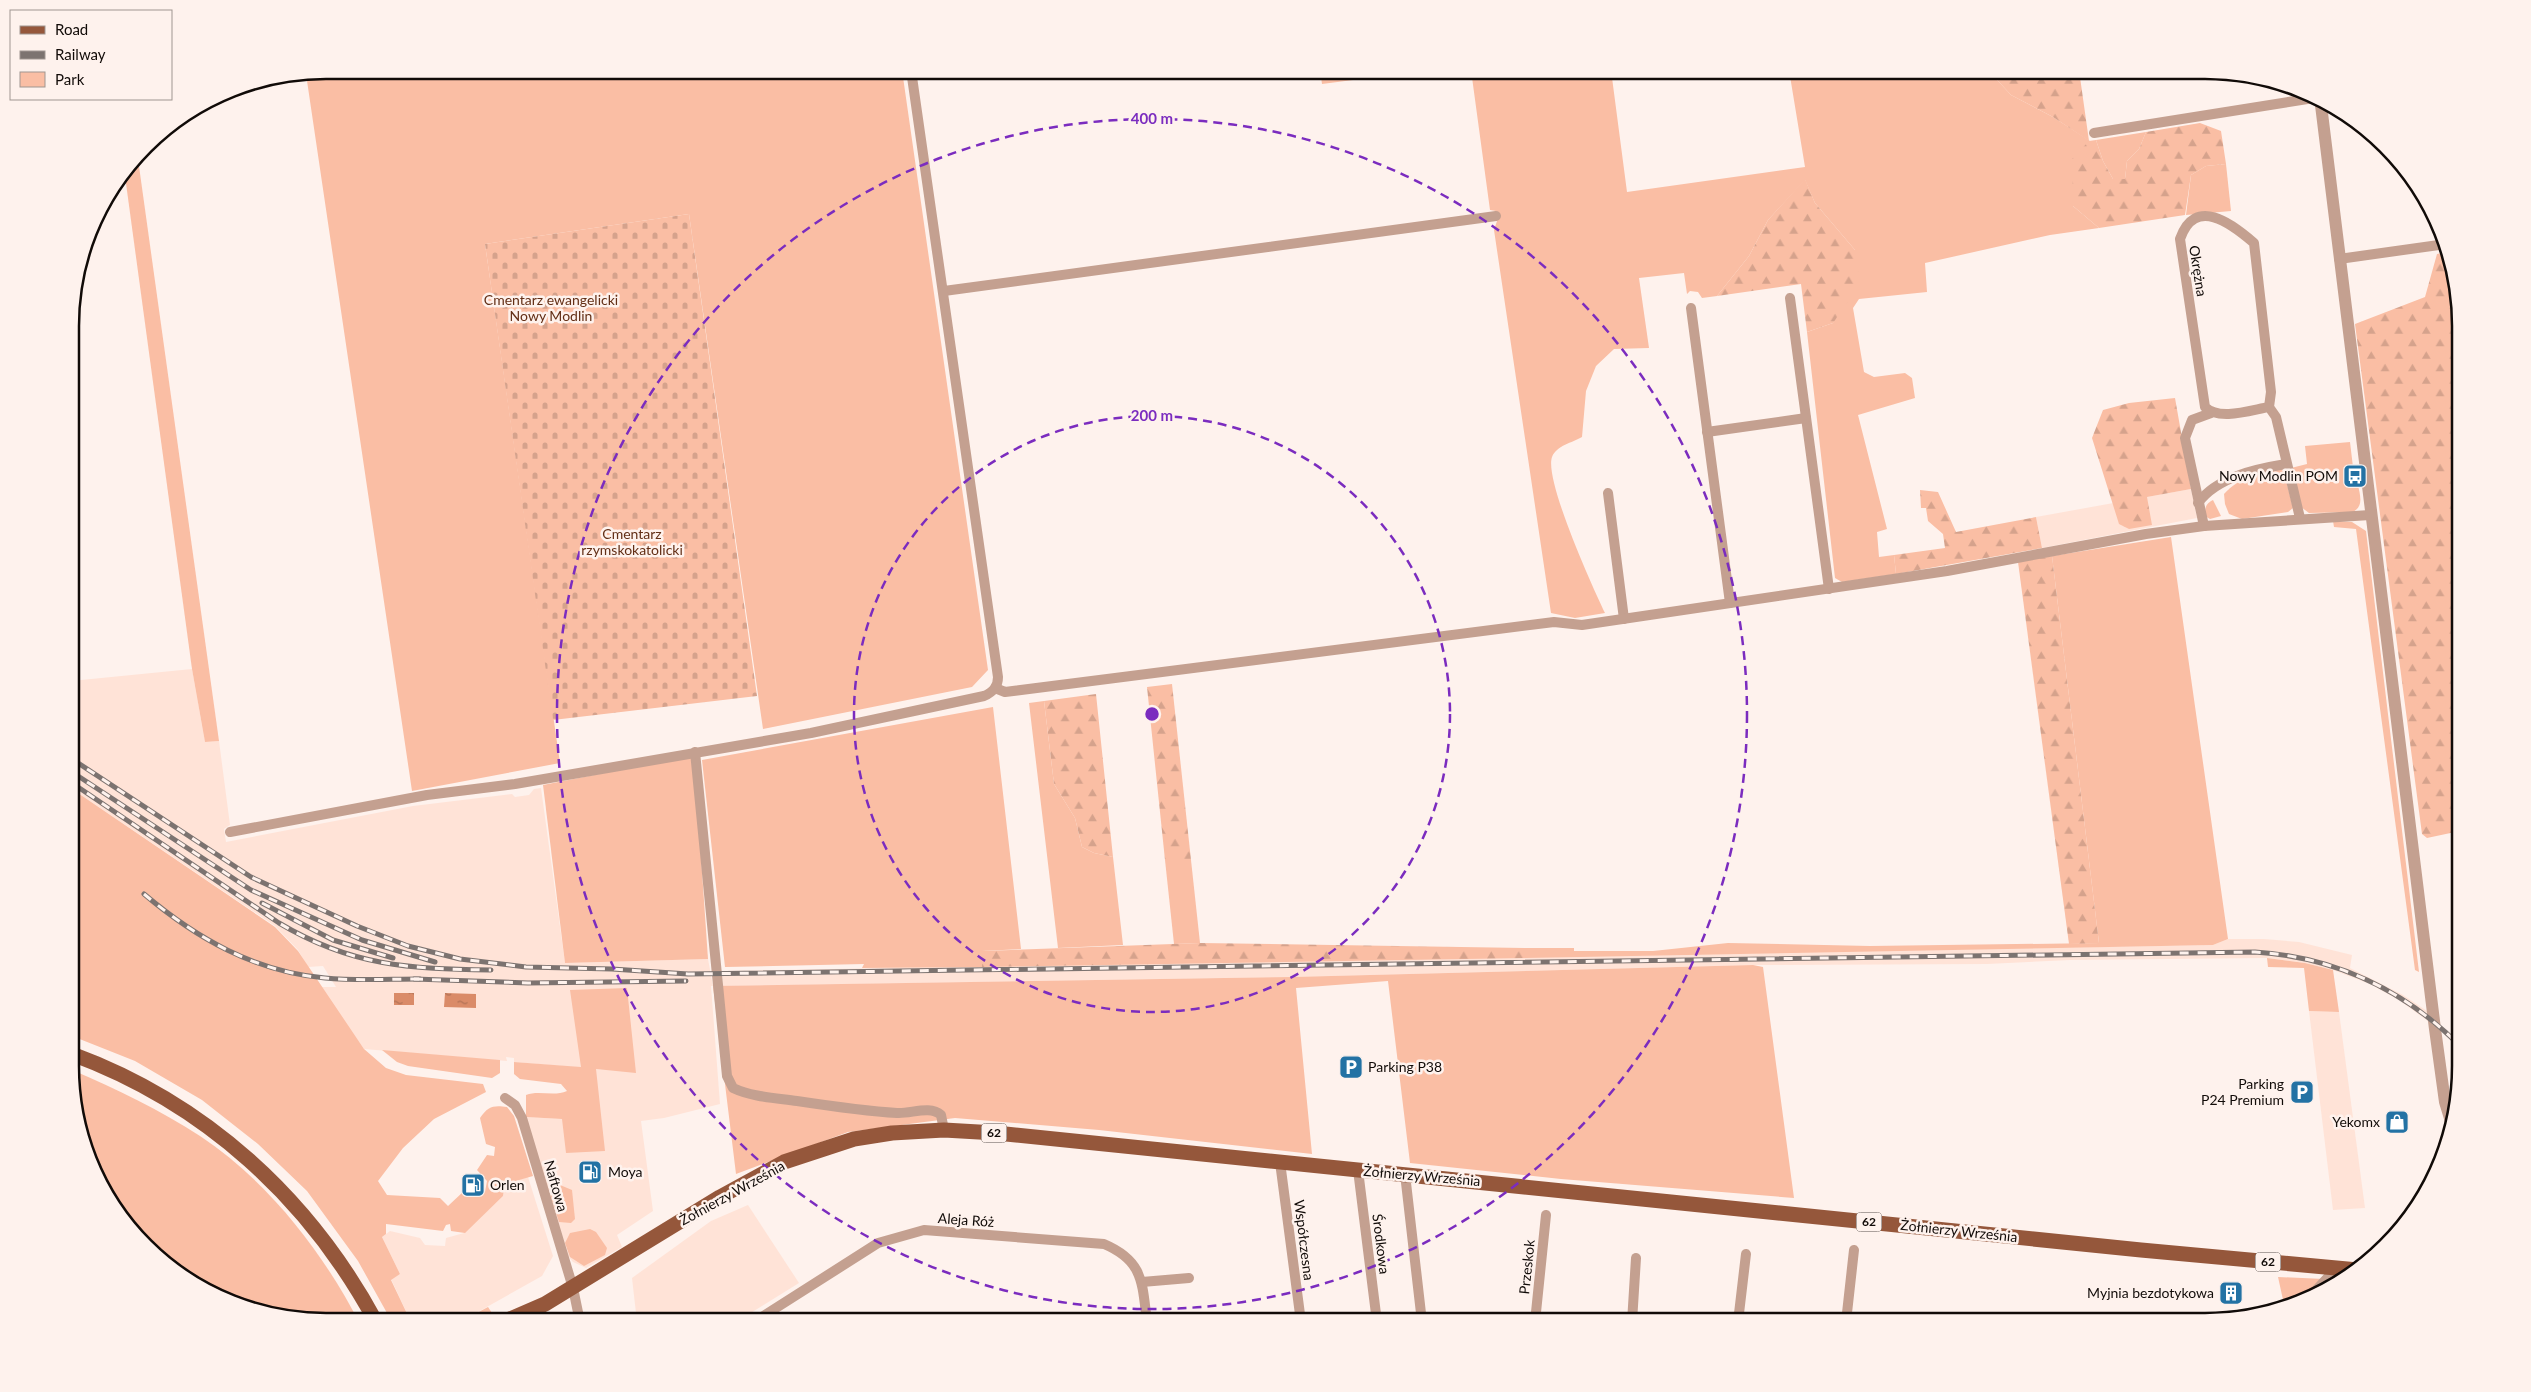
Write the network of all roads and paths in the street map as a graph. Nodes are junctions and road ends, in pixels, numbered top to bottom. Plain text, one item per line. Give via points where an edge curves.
1 (912, 79) edge
2 (2304, 100) edge
3 (2321, 108) edge
4 (2094, 133) dead end
5 (1496, 216) dead end
6 (2439, 245) edge
7 (2339, 260) junction
8 (944, 291) junction
9 (1790, 298) dead end
10 (1691, 308) dead end
11 (2269, 407) junction
12 (2210, 413) junction
13 (1806, 418) junction
14 (1707, 432) junction
15 (2286, 464) junction
16 (1608, 492) dead end
17 (2198, 503) junction
18 (2370, 515) junction
19 (2300, 518) junction
20 (2204, 526) junction
21 (1829, 589) junction
22 (1730, 603) junction
23 (1624, 618) junction
24 (995, 688) junction
25 (695, 752) junction
26 (230, 832) dead end
27 (79, 1057) edge
28 (505, 1098) dead end
29 (2448, 1113) edge
30 (944, 1130) junction
31 (1280, 1162) junction
32 (1358, 1170) junction
33 (1406, 1174) junction
34 (1546, 1215) dead end
35 (1854, 1250) dead end
36 (1746, 1254) dead end
37 (1636, 1258) dead end
38 (2338, 1268) junction
39 (2347, 1269) edge
40 (1189, 1278) dead end
41 (1142, 1282) junction
42 (2324, 1283) edge
43 (573, 1288) junction
44 (371, 1313) edge
45 (532, 1313) edge
46 (578, 1313) edge
47 (768, 1313) edge
48 (1146, 1313) edge
49 (1300, 1313) edge
50 (1376, 1313) edge
51 (1421, 1313) edge
52 (1536, 1313) edge
53 (1633, 1313) edge
54 (1739, 1313) edge
55 (1847, 1313) edge

1 - 8 street
2 - 4 street
3 - 7 street
5 - 8 street
6 - 7 street
7 - 18 street
8 - 24 street via 998,676
9 - 13 street
10 - 14 street
11 - 12 street
11 - 12 street, Okrężna via 2271,392 2254,242 2233,225 2208,215 2194,219 2184,227 2180,239 2205,407
11 - 15 street, Okrężna via 2276,417
12 - 17 street via 2192,420 2185,438
13 - 14 street
13 - 21 street
14 - 22 street
15 - 17 street via 2251,470 2204,494
15 - 19 street, Okrężna
16 - 23 street
17 - 20 street
18 - 19 street
18 - 29 street via 2434,1029
19 - 20 street
20 - 21 street
21 - 22 street
22 - 23 street
23 - 24 street via 1571,625 1554,622 1005,692
24 - 25 street via 984,696 810,733
25 - 26 street via 515,784 427,795
25 - 30 street via 727,1076 733,1088 760,1096 860,1110 908,1113 928,1110 941,1115
27 - 44 main road via 152,1090 236,1148 272,1180 319,1233
28 - 43 street, Naftowa via 515,1105 522,1118
30 - 31 main road, Żołnierzy Września / 62
30 - 43 main road, Żołnierzy Września / 62 via 854,1139 784,1162 727,1192
31 - 32 main road, Żołnierzy Września / 62
31 - 49 street, Współczesna
32 - 33 main road, Żołnierzy Września / 62
32 - 50 street, Środkowa
33 - 38 main road, Żołnierzy Września / 62
33 - 51 street
34 - 52 street, Przeskok
35 - 55 street
36 - 54 street
37 - 53 street
38 - 39 main road, Żołnierzy Września / 62
38 - 42 street
40 - 41 street
41 - 47 street, Aleja Róż via 1129,1258 1104,1244 924,1230 878,1243
41 - 48 street, Aleja Róż
43 - 45 main road, Żołnierzy Września / 62
43 - 46 street, Naftowa

